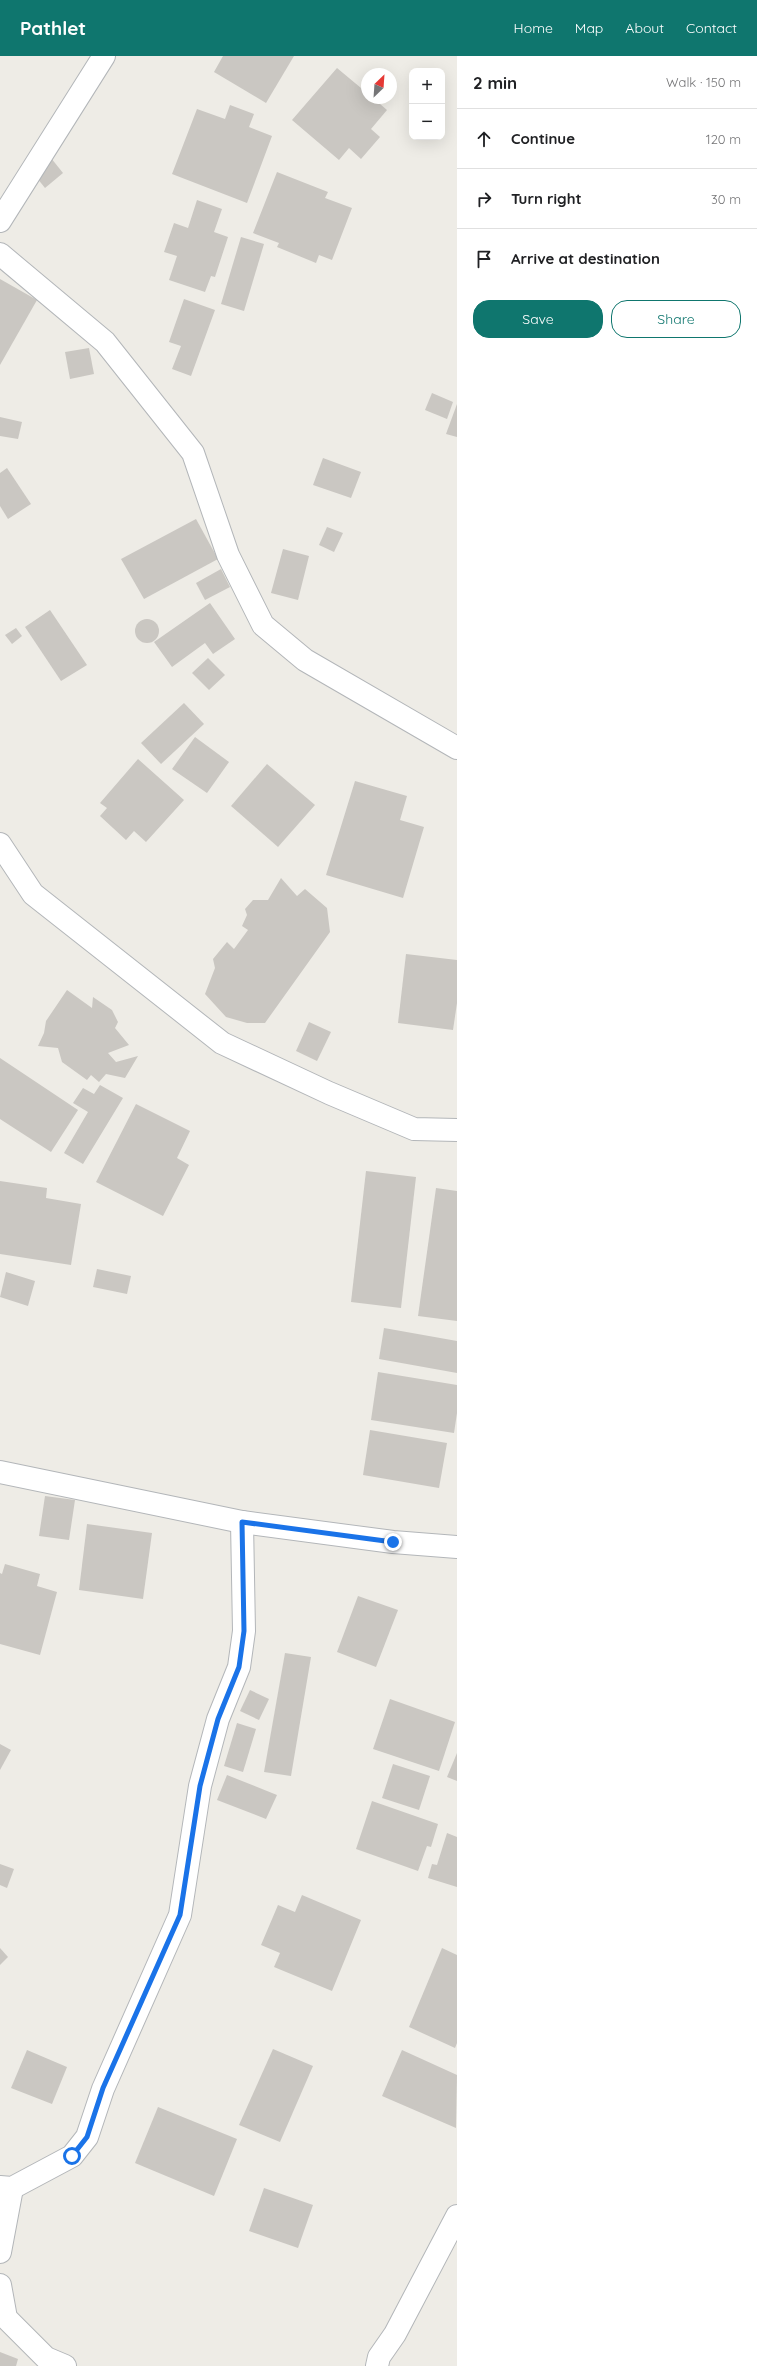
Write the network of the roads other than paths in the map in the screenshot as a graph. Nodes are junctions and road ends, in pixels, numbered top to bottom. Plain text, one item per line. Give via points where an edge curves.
1 (104, 56) edge
2 (0, 221) edge
3 (0, 254) edge
4 (457, 748) edge
5 (0, 844) edge
6 (457, 1130) edge
7 (0, 1472) edge
8 (242, 1522) junction
9 (457, 1547) edge
10 (6, 2187) edge
11 (457, 2216) edge
12 (0, 2252) edge
13 (0, 2285) edge
14 (65, 2366) edge
15 (377, 2366) edge

1 - 2 street
3 - 4 street via 105,342 193,453 228,555 263,625 305,660
5 - 6 street via 33,894 222,1043 414,1129
7 - 8 street
8 - 9 street via 393,1542
8 - 10 street via 244,1631 239,1667 218,1719 200,1786 180,1915 103,2088 87,2137 72,2156
10 - 12 street
11 - 15 street via 395,2334 379,2357
13 - 14 street via 6,2318 46,2358

